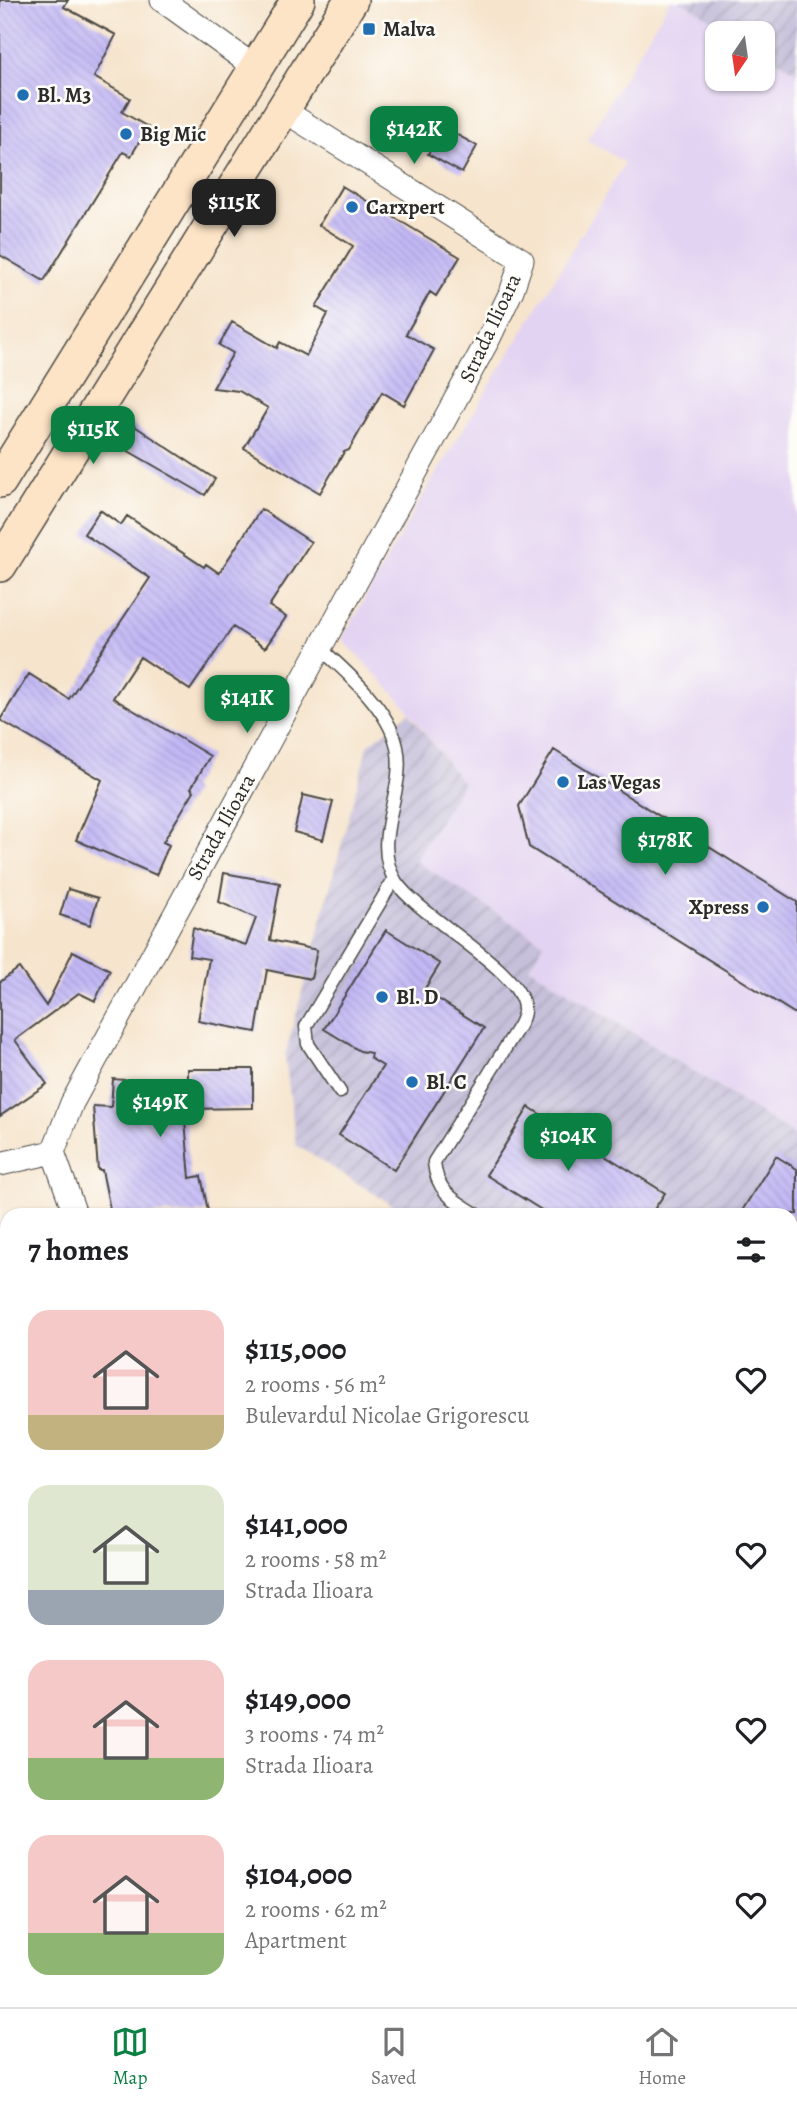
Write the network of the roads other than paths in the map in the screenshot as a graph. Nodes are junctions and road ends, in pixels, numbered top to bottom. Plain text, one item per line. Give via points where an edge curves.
1 (162, 0) edge
2 (298, 0) edge
3 (351, 0) edge
4 (256, 68) junction
5 (283, 110) junction
6 (0, 481) edge
7 (0, 565) edge
8 (320, 648) junction
9 (394, 879) junction
10 (340, 1092) dead end
11 (53, 1152) junction
12 (0, 1164) edge
13 (73, 1208) edge
14 (466, 1208) edge

1 - 4 street
2 - 4 main road
3 - 5 main road
4 - 5 main road
4 - 6 main road
5 - 7 main road
5 - 8 street, Strada Ilioara via 522,260 501,316
8 - 9 lane via 385,719 397,746 386,844
8 - 11 street, Strada Ilioara via 85,1076
9 - 10 lane via 306,1026 308,1044
9 - 14 lane via 416,905 510,978 523,1000 519,1026 434,1162 441,1189
11 - 12 street
11 - 13 street

